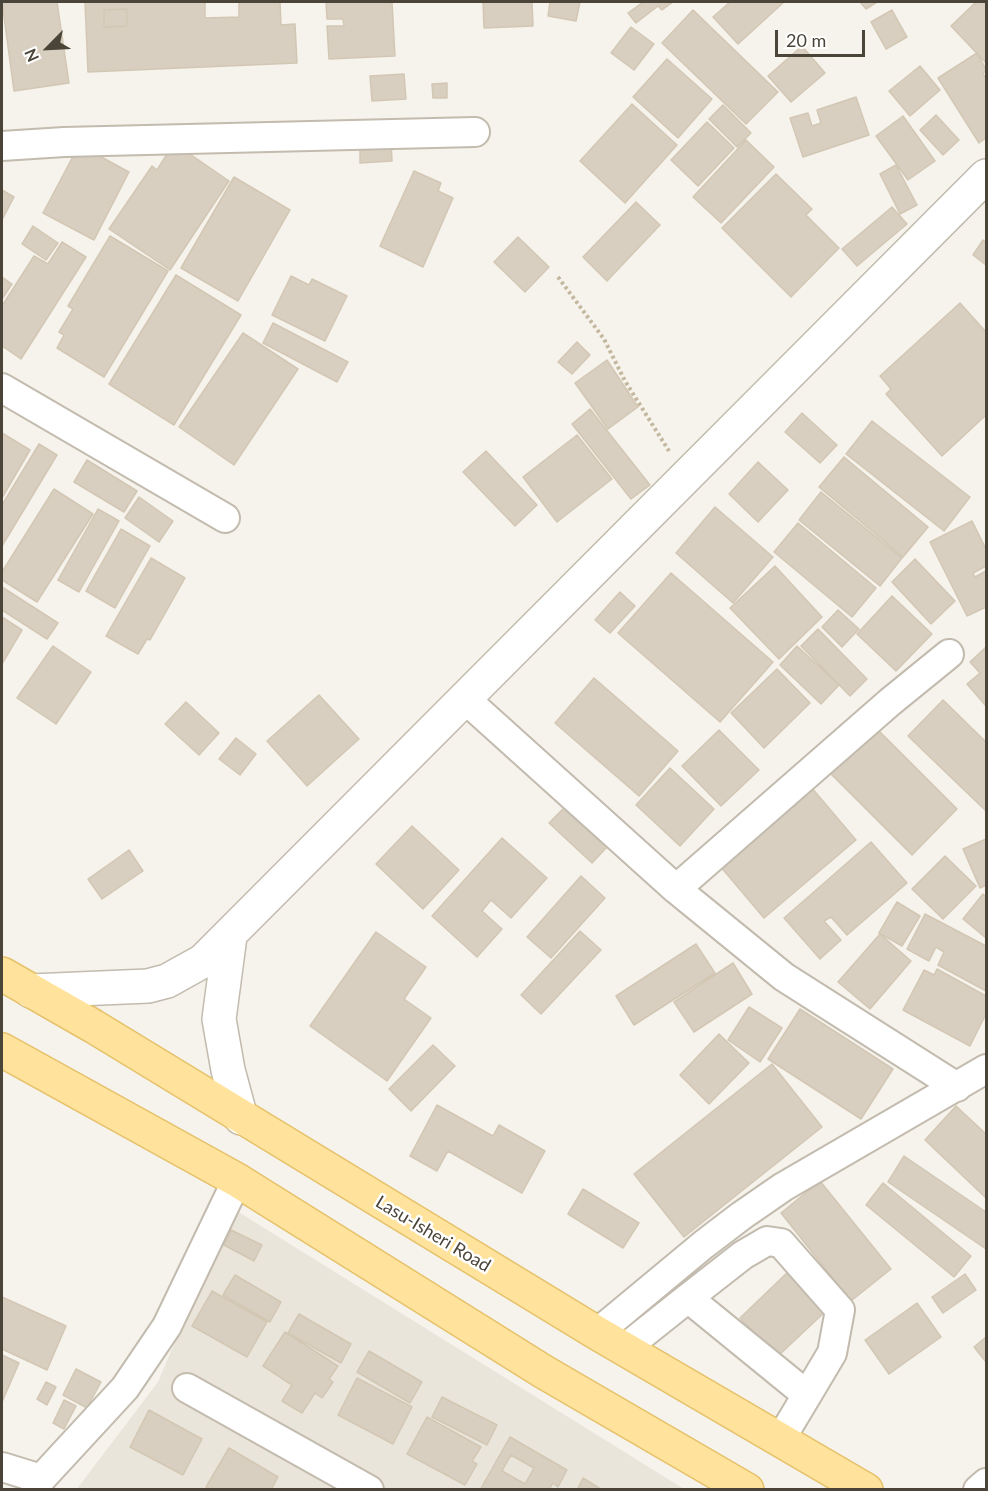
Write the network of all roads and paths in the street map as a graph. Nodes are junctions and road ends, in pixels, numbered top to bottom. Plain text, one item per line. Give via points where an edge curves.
1 (475, 132) dead end
2 (2, 146) edge
3 (987, 176) edge
4 (558, 277) dead end
5 (2, 388) edge
6 (686, 477) junction
7 (225, 518) dead end
8 (949, 654) dead end
9 (464, 698) junction
10 (676, 889) junction
11 (230, 936) junction
12 (2, 974) edge
13 (31, 991) junction
14 (2, 1050) edge
15 (987, 1069) edge
16 (957, 1087) junction
17 (241, 1118) junction
18 (237, 1180) junction
19 (688, 1298) junction
20 (611, 1341) junction
21 (187, 1388) dead end
22 (807, 1395) junction
23 (780, 1440) junction
24 (2, 1467) edge
25 (987, 1483) edge
26 (38, 1484) edge
27 (369, 1490) edge
28 (747, 1490) edge
29 (866, 1490) edge
30 (978, 1490) edge

1 - 2 street
3 - 6 street
4 - 6 path via 604,339 625,381
5 - 7 street
6 - 9 street
8 - 10 street
9 - 10 street
9 - 11 street
10 - 16 street via 784,977
11 - 13 street via 203,961 166,981 147,986
11 - 17 street via 219,1019
12 - 13 main road, Lasu-Isheri Road
13 - 17 main road, Lasu-Isheri Road
14 - 18 main road
15 - 16 street
16 - 20 street via 783,1187 741,1216
17 - 20 main road, Lasu-Isheri Road
18 - 26 street via 162,1334 125,1388
18 - 28 main road via 544,1372
19 - 20 street
19 - 22 street
19 - 22 street via 743,1255 767,1241 781,1243 840,1310 832,1353
20 - 23 main road, Lasu-Isheri Road
21 - 27 street
22 - 23 street
23 - 29 main road, Lasu-Isheri Road
24 - 26 street
25 - 30 street

